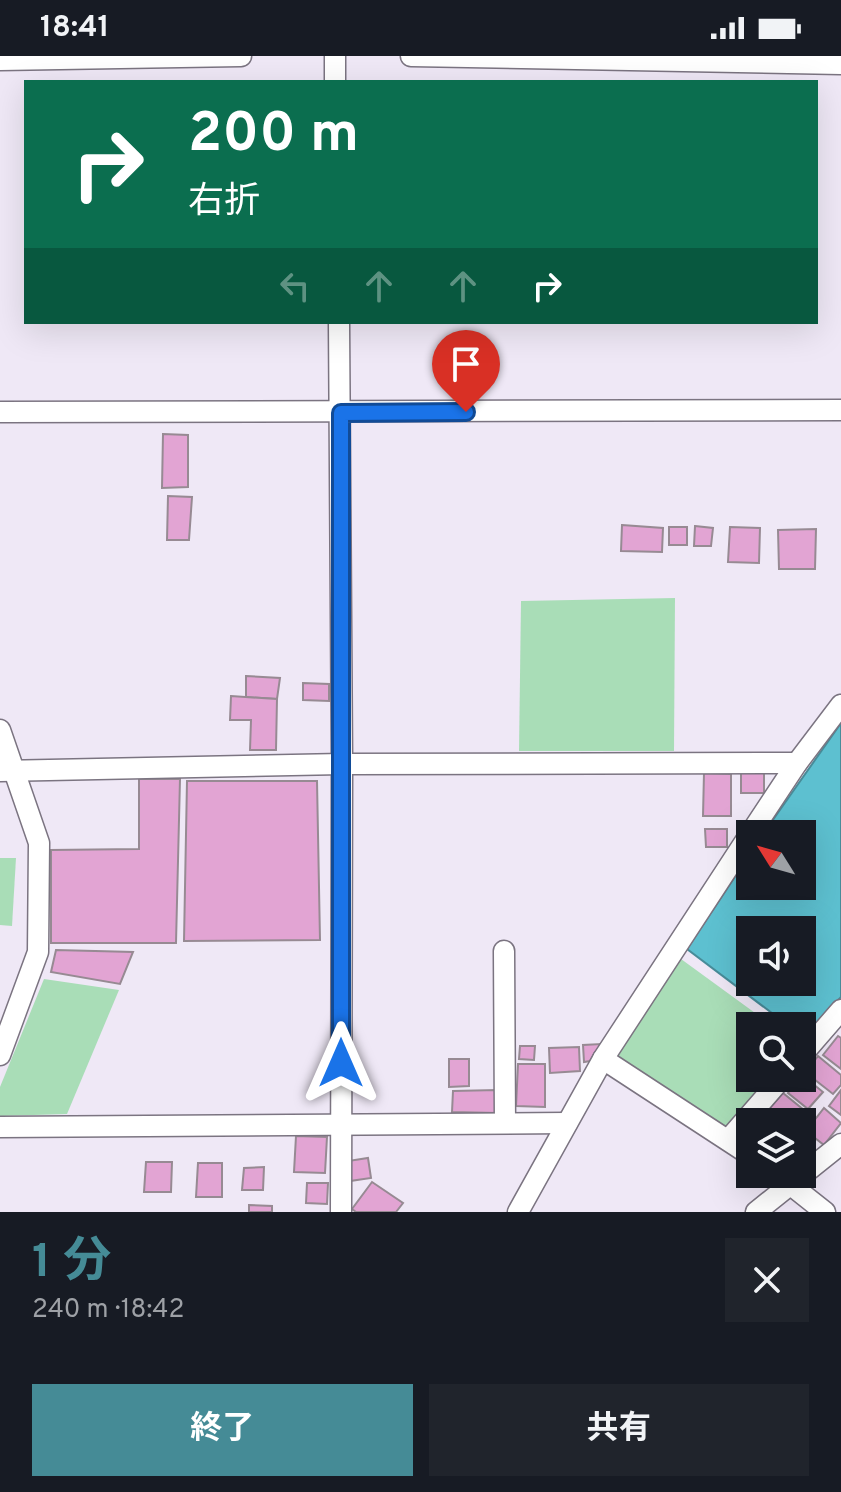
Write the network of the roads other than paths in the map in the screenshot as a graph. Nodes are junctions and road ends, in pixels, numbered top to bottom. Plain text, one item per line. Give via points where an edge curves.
1 (241, 56) edge
2 (335, 56) edge
3 (411, 56) edge
4 (0, 60) edge
5 (841, 64) edge
6 (335, 80) edge
7 (339, 324) edge
8 (841, 410) edge
9 (0, 412) edge
10 (341, 413) junction
11 (841, 705) edge
12 (0, 730) edge
13 (797, 763) junction
14 (342, 764) junction
15 (6, 771) edge
16 (759, 820) edge
17 (736, 855) edge
18 (504, 951) dead end
19 (841, 1010) edge
20 (816, 1039) edge
21 (0, 1055) edge
22 (603, 1059) junction
23 (770, 1092) edge
24 (341, 1123) junction
25 (505, 1123) junction
26 (567, 1123) junction
27 (0, 1127) edge
28 (728, 1140) junction
29 (841, 1144) edge
30 (736, 1145) edge
31 (816, 1160) edge
32 (778, 1188) edge
33 (795, 1188) edge
34 (341, 1212) edge
35 (518, 1212) edge
36 (756, 1212) edge
37 (825, 1212) edge

1 - 4 street
2 - 6 street
3 - 5 street
7 - 10 street
8 - 10 street
9 - 10 street
10 - 14 street
11 - 13 street
12 - 15 street
13 - 14 street
13 - 16 street
14 - 15 street
14 - 24 street
15 - 21 street via 39,843 38,952
17 - 22 street
18 - 25 street
19 - 20 street
22 - 26 street
22 - 28 street
23 - 28 street
24 - 25 street
24 - 27 street
24 - 34 street
25 - 26 street
26 - 35 street
28 - 30 street
29 - 31 street
32 - 36 street
33 - 37 street

